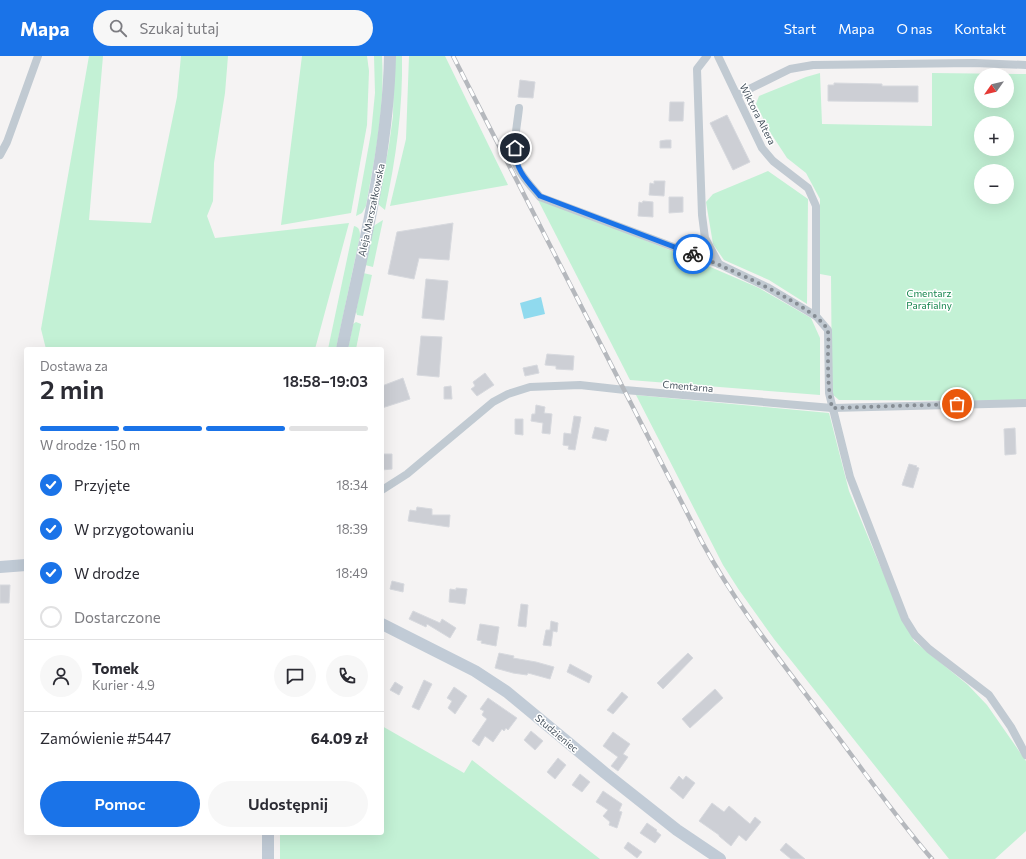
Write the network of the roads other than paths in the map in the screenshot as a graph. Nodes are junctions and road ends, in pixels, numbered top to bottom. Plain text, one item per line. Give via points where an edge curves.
1 (38, 56) edge
2 (388, 56) edge
3 (707, 56) edge
4 (718, 56) edge
5 (1026, 65) edge
6 (736, 95) junction
7 (519, 108) dead end
8 (0, 155) edge
9 (719, 264) junction
10 (816, 316) junction
11 (342, 347) edge
12 (1026, 403) edge
13 (832, 408) junction
14 (384, 489) edge
15 (24, 565) edge
16 (0, 567) edge
17 (384, 625) edge
18 (1026, 755) edge
19 (268, 835) edge
20 (268, 859) edge
21 (720, 859) edge

1 - 8 street
2 - 11 main road, Aleja Marszałkowska via 388,97 383,149
3 - 9 street via 697,69 702,214 705,238
4 - 6 street, Wiktora Altera
5 - 6 street via 813,65 790,69
6 - 10 street, Wiktora Altera via 762,148 773,161 808,188 816,206
7 - 9 street via 515,160 524,178 540,196
9 - 10 street via 767,287
10 - 13 street via 828,330 829,393
12 - 13 street, Cmentarna
13 - 14 street, Cmentarna via 580,385 530,387 493,402 407,474
13 - 18 street via 850,477 905,619 915,635 929,649 989,694 1011,726
15 - 16 main road
17 - 21 main road, Studzieniec via 475,671 507,692 605,774 677,830
19 - 20 main road

